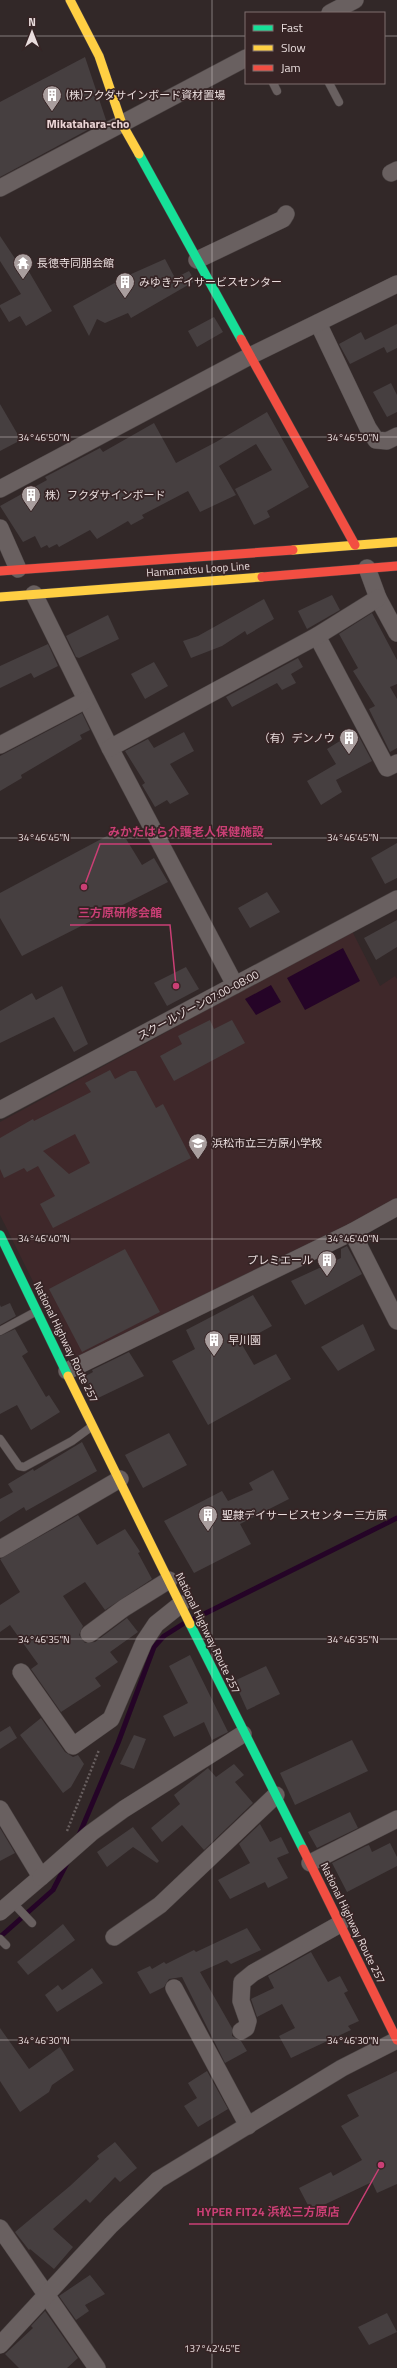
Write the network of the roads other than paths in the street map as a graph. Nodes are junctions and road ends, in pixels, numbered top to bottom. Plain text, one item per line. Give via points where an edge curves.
1 (70, 0) edge
2 (355, 0) edge
3 (332, 12) edge
4 (245, 59) edge
5 (274, 84) edge
6 (330, 84) edge
7 (277, 91) dead end
8 (339, 102) dead end
9 (122, 124) junction
10 (0, 188) edge
11 (286, 214) dead end
12 (197, 260) junction
13 (397, 284) edge
14 (318, 323) junction
15 (250, 356) junction
16 (397, 436) edge
17 (0, 489) edge
18 (0, 528) edge
19 (397, 542) edge
20 (355, 545) junction
21 (397, 566) edge
22 (367, 568) junction
23 (18, 569) junction
24 (0, 571) edge
25 (34, 594) junction
26 (0, 597) edge
27 (378, 598) junction
28 (397, 633) edge
29 (317, 636) junction
30 (86, 700) junction
31 (0, 745) edge
32 (110, 748) junction
33 (397, 763) edge
34 (397, 899) edge
35 (235, 985) junction
36 (0, 1110) edge
37 (397, 1207) edge
38 (352, 1232) junction
39 (0, 1235) edge
40 (37, 1311) junction
41 (397, 1321) edge
42 (0, 1331) edge
43 (67, 1371) junction
44 (94, 1425) junction
45 (0, 1440) edge
46 (120, 1479) junction
47 (0, 1549) edge
48 (170, 1580) junction
49 (183, 1609) junction
50 (89, 1634) dead end
51 (21, 1672) dead end
52 (243, 1734) junction
53 (276, 1794) junction
54 (0, 1809) edge
55 (397, 1820) edge
56 (310, 1863) junction
57 (41, 1877) junction
58 (6, 1907) edge
59 (32, 1923) dead end
60 (340, 1924) junction
61 (114, 1937) dead end
62 (174, 1988) dead end
63 (241, 2031) dead end
64 (397, 2040) edge
65 (248, 2126) junction
66 (0, 2228) edge
67 (46, 2294) junction
68 (0, 2345) edge
69 (97, 2368) edge

1 - 9 main road via 98,56
2 - 3 street
4 - 9 street
5 - 7 lane
6 - 8 lane
9 - 10 street
9 - 12 main road
11 - 12 street via 283,219
12 - 15 main road
13 - 14 street
14 - 15 street
14 - 16 street via 376,440 387,441
15 - 17 street
15 - 20 main road
18 - 23 street
19 - 20 main road, Hamamatsu Loop Line
20 - 23 main road, Hamamatsu Loop Line
21 - 22 main road, Hamamatsu Loop Line
22 - 25 main road, Hamamatsu Loop Line
22 - 27 street
23 - 24 main road, Hamamatsu Loop Line
25 - 26 main road, Hamamatsu Loop Line
25 - 30 street
27 - 28 street
27 - 29 street
29 - 32 street
29 - 33 street via 387,768
30 - 31 street
30 - 32 street
32 - 35 street
34 - 35 street, スクールゾーン07:00-08:00
35 - 36 street, スクールゾーン07:00-08:00
37 - 38 street
38 - 41 street
38 - 43 street
39 - 40 main road, National Highway Route 257
40 - 42 lane
40 - 43 main road, National Highway Route 257
43 - 44 main road, National Highway Route 257
44 - 45 lane via 72,1441 24,1467 19,1466
44 - 46 main road, National Highway Route 257
46 - 47 street
46 - 48 main road, National Highway Route 257
48 - 49 main road, National Highway Route 257
48 - 50 street via 124,1608
49 - 51 street via 156,1624 144,1642 111,1719 73,1746
49 - 52 main road, National Highway Route 257
52 - 53 main road, National Highway Route 257
52 - 57 street via 124,1809 91,1833
53 - 56 main road, National Highway Route 257
53 - 61 street via 160,1905
54 - 57 street
55 - 56 street
56 - 60 main road, National Highway Route 257
57 - 58 street
58 - 59 lane
60 - 63 street via 242,1982 241,2001 248,2021 246,2028
60 - 64 main road, National Highway Route 257
62 - 65 street
64 - 65 street via 342,2068
65 - 67 street via 158,2180 125,2210
66 - 67 street
67 - 68 street
67 - 69 street

